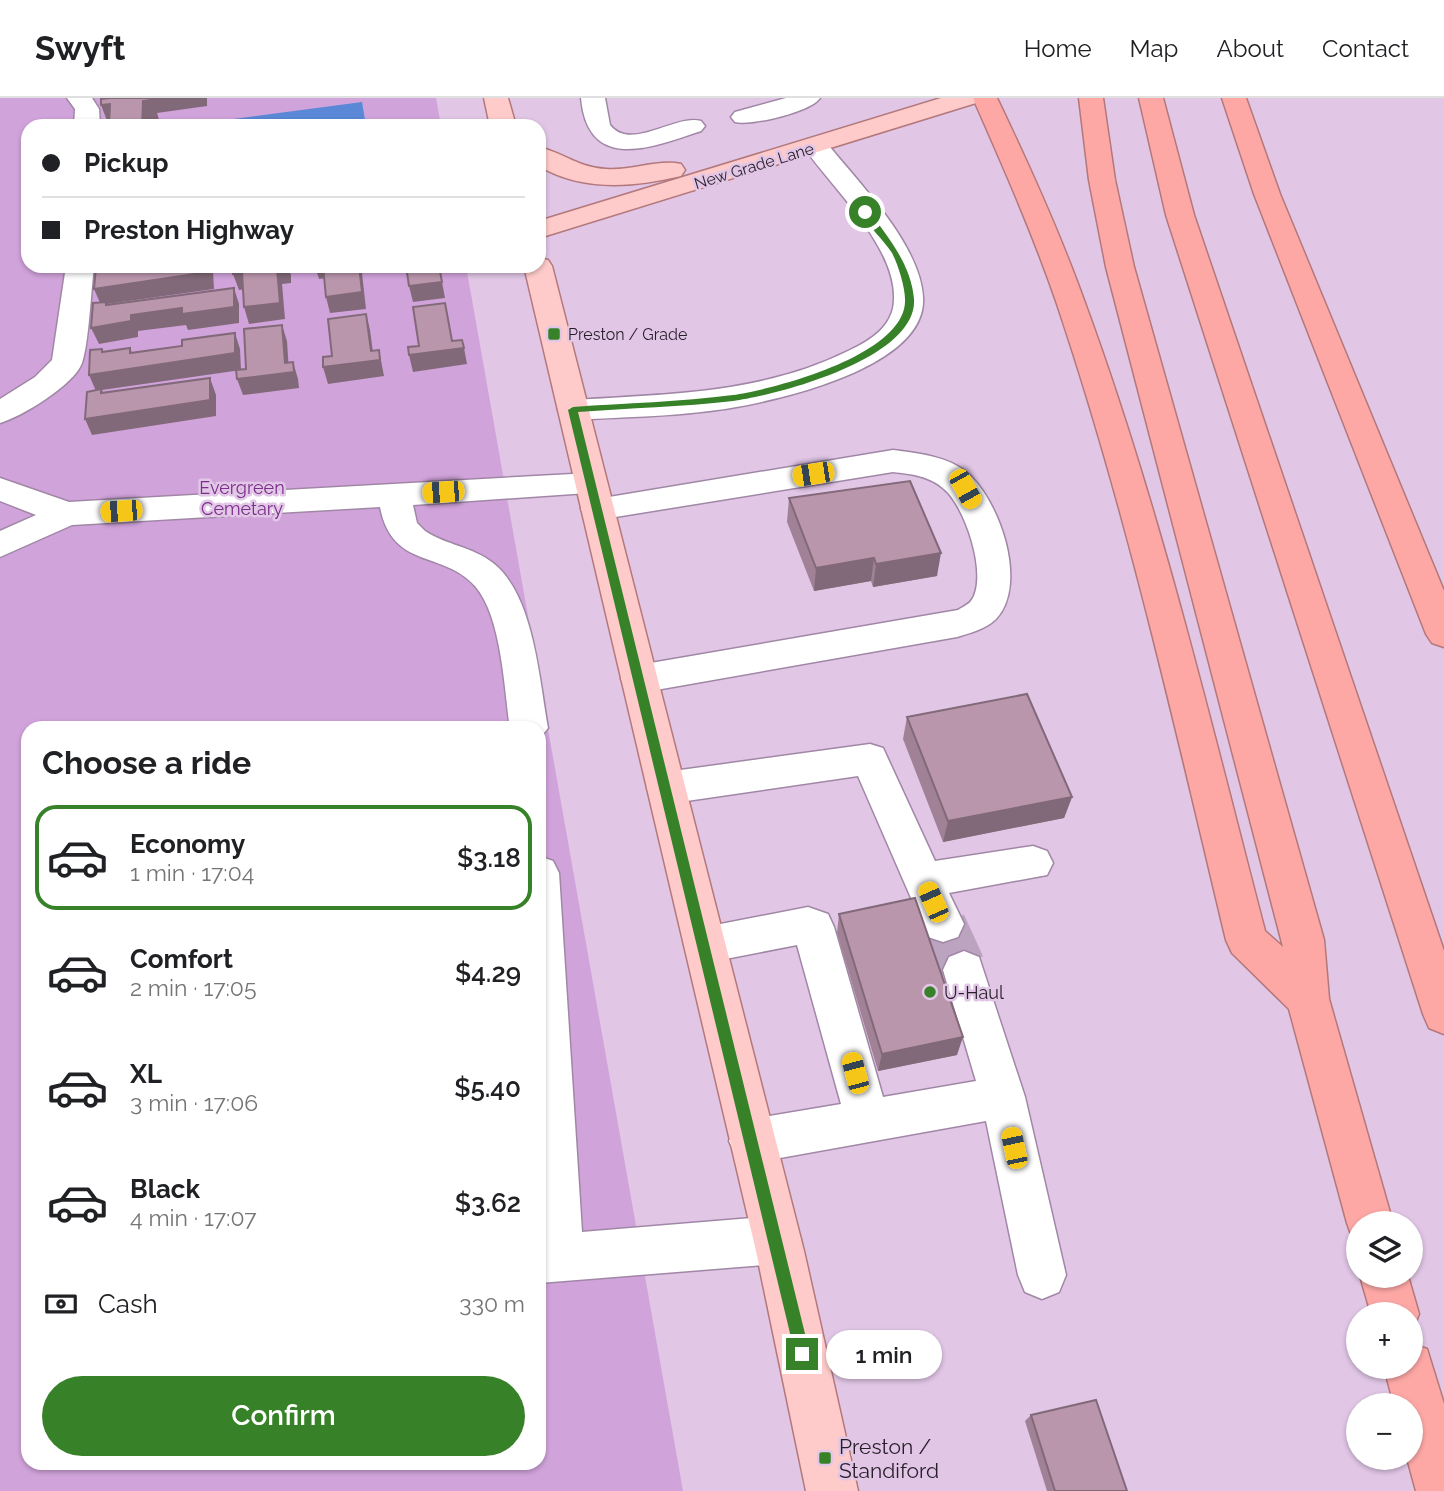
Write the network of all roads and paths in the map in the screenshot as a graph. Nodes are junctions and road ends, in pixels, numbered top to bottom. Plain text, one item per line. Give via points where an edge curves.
1 (79, 98) edge
2 (593, 98) edge
3 (808, 98) edge
4 (967, 98) edge
5 (1091, 98) edge
6 (1151, 98) edge
7 (1234, 98) edge
8 (992, 111) edge
9 (744, 117) dead end
10 (87, 119) edge
11 (900, 120) junction
12 (692, 126) dead end
13 (816, 146) junction
14 (546, 158) edge
15 (546, 228) edge
16 (79, 273) edge
17 (540, 273) edge
18 (573, 410) junction
19 (0, 413) edge
20 (0, 489) edge
21 (394, 495) junction
22 (594, 496) junction
23 (67, 514) junction
24 (0, 545) edge
25 (1444, 634) edge
26 (639, 679) junction
27 (528, 721) edge
28 (666, 788) junction
29 (1033, 863) dead end
30 (923, 880) junction
31 (943, 924) tunnel mouth
32 (705, 945) junction
33 (964, 970) tunnel mouth
34 (1308, 999) junction
35 (1444, 1014) edge
36 (1003, 1097) junction
37 (868, 1121) junction
38 (752, 1140) junction
39 (546, 1142) edge
40 (1367, 1211) edge
41 (777, 1240) junction
42 (549, 1258) edge
43 (1042, 1275) dead end
44 (1412, 1379) edge
45 (832, 1491) edge
46 (1442, 1491) edge

1 - 10 lane via 87,109
2 - 12 lane via 598,127 609,138 637,142
3 - 9 lane
4 - 11 main road, New Grade Lane
5 - 34 highway via 1120,267 1303,940
6 - 35 highway via 1180,215
7 - 25 highway via 1267,194
8 - 34 highway via 1041,222 1116,436 1247,940
11 - 13 main road, New Grade Lane
11 - 14 main road via 856,115 639,177 578,173
13 - 15 main road, New Grade Lane
13 - 18 lane via 898,256 910,301 903,324 888,341 806,379 735,398
16 - 19 lane via 67,363 46,384
17 - 18 main road
18 - 22 main road
20 - 23 lane
21 - 22 lane
21 - 23 lane
21 - 27 lane via 404,530 419,544 468,562 488,579 509,617
22 - 26 main road
22 - 26 lane via 894,461 954,478 965,489 985,531 994,591 987,608 975,617 957,624
23 - 24 lane
26 - 28 main road
28 - 30 lane via 870,760
28 - 32 main road
29 - 30 lane
30 - 31 lane
32 - 37 lane via 813,927
32 - 38 main road
33 - 36 lane
34 - 40 highway
36 - 37 lane
36 - 43 lane
37 - 38 lane
38 - 41 main road
39 - 42 lane
41 - 42 lane
41 - 45 main road
44 - 46 highway

